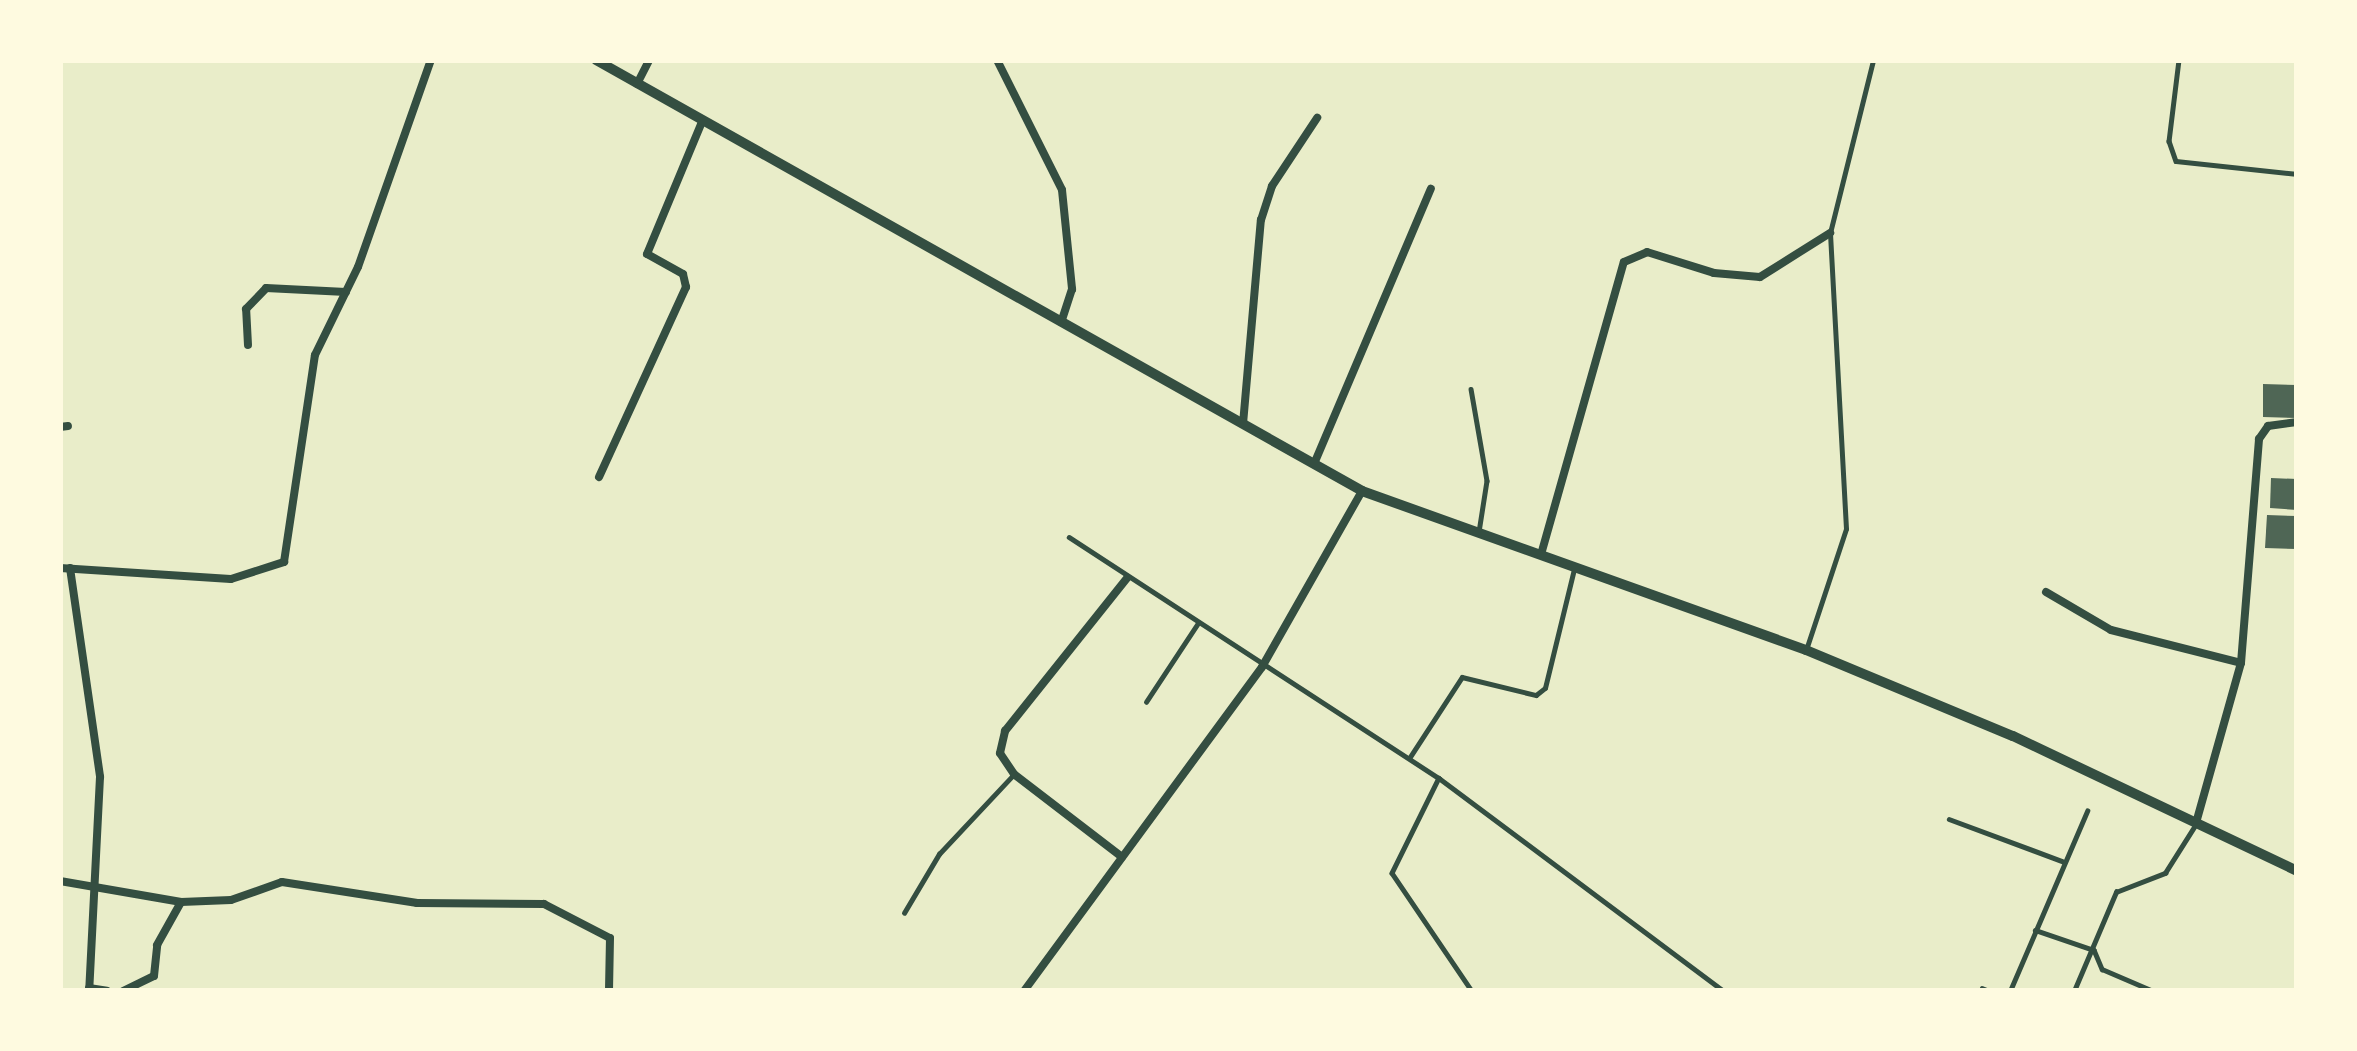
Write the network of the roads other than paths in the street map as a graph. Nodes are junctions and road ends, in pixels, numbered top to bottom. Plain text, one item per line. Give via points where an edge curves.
1 (431, 60) edge
2 (596, 60) edge
3 (649, 60) edge
4 (997, 60) edge
5 (1873, 60) edge
6 (2179, 60) edge
7 (636, 86) junction
8 (1317, 118) dead end
9 (700, 124) junction
10 (2297, 174) edge
11 (1431, 189) dead end
12 (1830, 232) junction
13 (346, 292) junction
14 (1061, 322) junction
15 (248, 345) dead end
16 (1471, 389) dead end
17 (2297, 422) edge
18 (1243, 426) junction
19 (1313, 466) junction
20 (599, 477) dead end
21 (1362, 491) junction
22 (1479, 532) junction
23 (1069, 537) dead end
24 (1542, 551) junction
25 (1576, 564) junction
26 (65, 568) edge
27 (1127, 578) junction
28 (2046, 592) dead end
29 (1198, 622) junction
30 (1806, 650) junction
31 (2241, 663) junction
32 (1262, 667) junction
33 (1146, 702) dead end
34 (1409, 758) junction
35 (1014, 773) junction
36 (1439, 778) junction
37 (2087, 811) dead end
38 (1949, 819) dead end
39 (2196, 824) junction
40 (1122, 857) junction
41 (2062, 861) junction
42 (2297, 872) edge
43 (60, 881) edge
44 (90, 888) junction
45 (181, 902) junction
46 (904, 913) dead end
47 (2035, 930) junction
48 (2094, 950) junction
49 (89, 989) edge
50 (2136, 989) edge
51 (107, 991) edge
52 (123, 991) edge
53 (609, 991) edge
54 (1024, 991) edge
55 (1472, 991) edge
56 (1724, 991) edge
57 (2010, 991) edge
58 (2074, 991) edge
59 (2153, 991) edge

1 - 13 street
2 - 7 main road
3 - 7 street
4 - 14 street via 1062,190 1072,289
5 - 12 lane
6 - 10 lane via 2169,141 2176,160
7 - 9 main road
8 - 18 street via 1272,186 1261,220
9 - 14 main road
9 - 20 street via 646,254 683,274 686,287
11 - 19 street
12 - 24 street via 1760,277 1714,273 1647,252 1624,262
12 - 30 lane via 1846,530
13 - 15 street via 266,288 246,309
13 - 26 street via 309,377 286,554 277,570 231,579
14 - 18 main road
16 - 22 lane via 1487,481
17 - 31 street via 2267,426 2259,439
18 - 19 main road
19 - 21 main road
21 - 22 main road
21 - 32 street
22 - 24 main road
23 - 27 lane
24 - 25 main road
25 - 30 main road
25 - 34 lane via 1546,688 1536,695 1462,677
26 - 44 street via 100,777
27 - 29 lane
27 - 35 street via 1005,731 1000,753
28 - 31 street via 2111,630
29 - 32 lane
29 - 33 lane
30 - 39 main road
31 - 39 street
32 - 34 lane
32 - 40 street
34 - 36 lane
35 - 40 street
35 - 46 lane via 939,854
36 - 55 lane via 1391,860 1392,873
36 - 56 lane
37 - 41 lane
38 - 41 lane
39 - 42 main road
39 - 48 lane via 2165,874 2116,892
40 - 54 street
41 - 47 lane
43 - 44 street
44 - 45 street
44 - 49 street
45 - 52 street via 157,945 154,976
45 - 53 street via 231,900 281,882 417,903 544,904 610,938
47 - 48 lane
47 - 57 lane
48 - 50 lane via 2102,969
48 - 58 lane
49 - 51 street
50 - 59 lane

